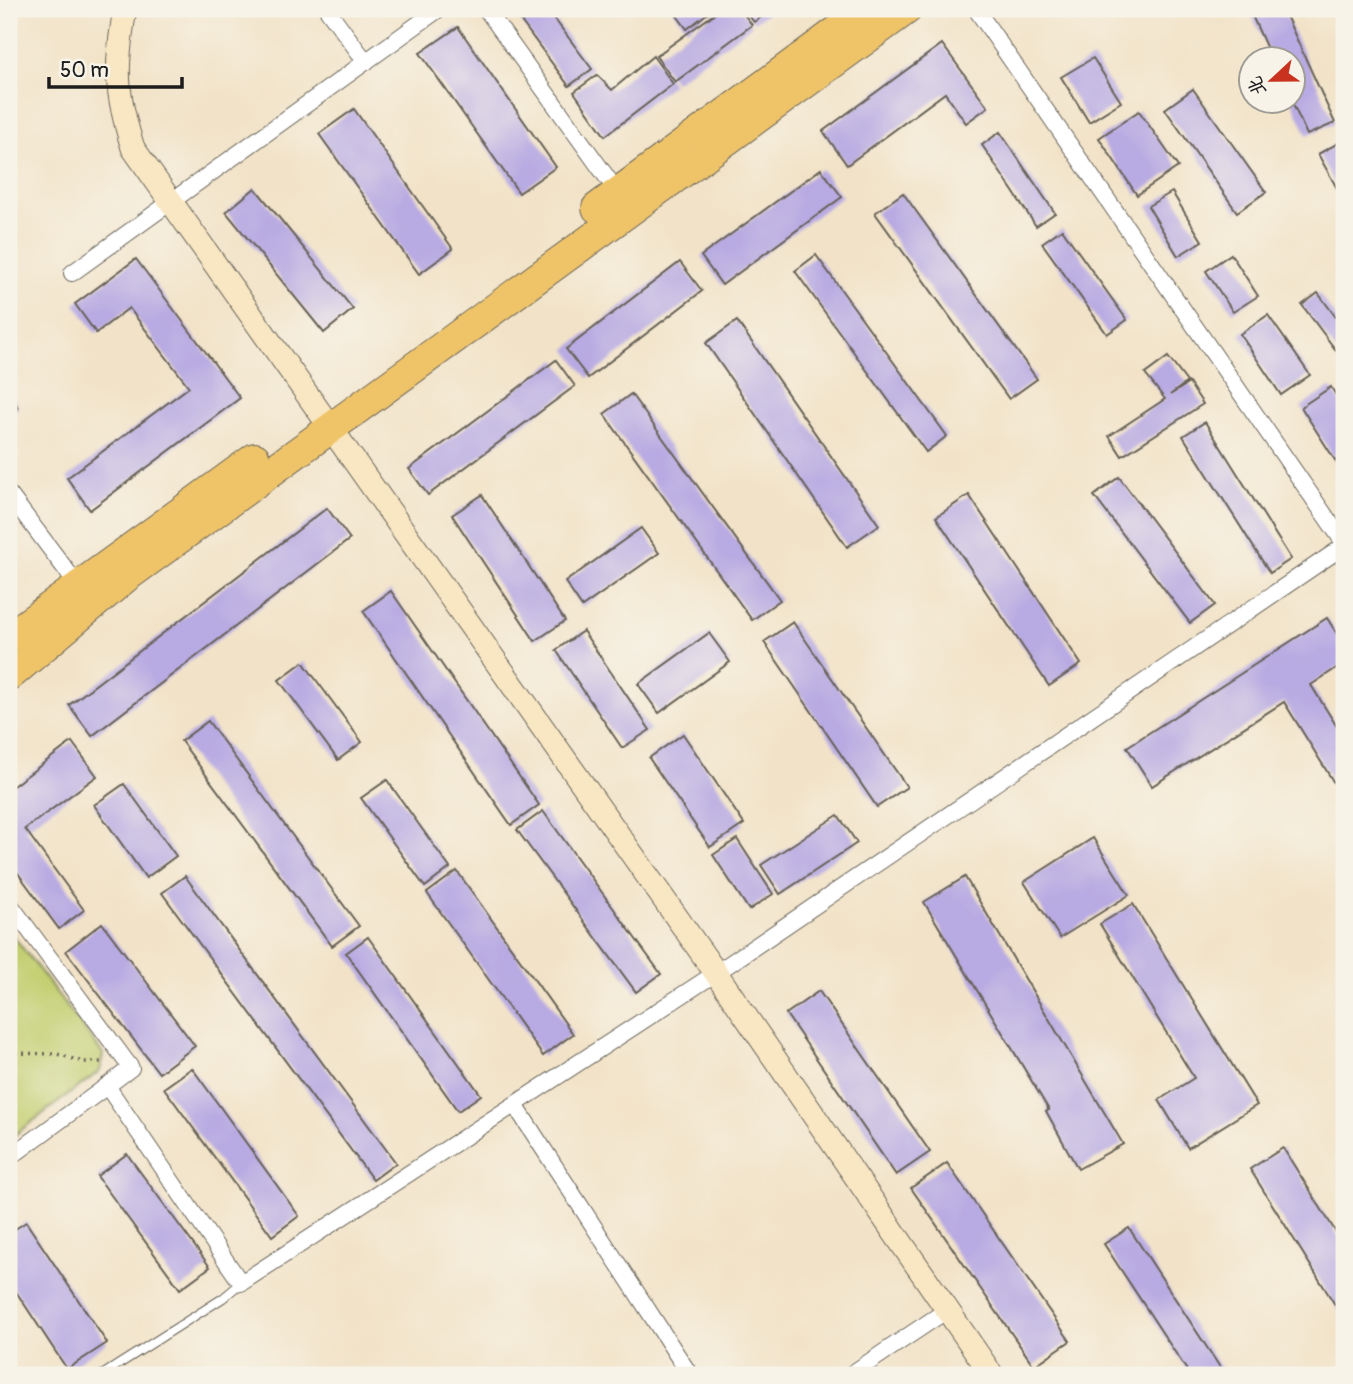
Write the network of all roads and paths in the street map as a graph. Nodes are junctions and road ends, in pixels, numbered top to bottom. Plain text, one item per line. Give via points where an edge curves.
1 (125, 9) edge
2 (327, 9) edge
3 (439, 9) edge
4 (486, 9) edge
5 (867, 9) edge
6 (907, 9) edge
7 (976, 9) edge
8 (366, 62) junction
9 (624, 201) junction
10 (169, 203) junction
11 (72, 273) dead end
12 (325, 420) junction
13 (9, 494) edge
14 (1344, 544) edge
15 (85, 594) junction
16 (9, 637) edge
17 (9, 676) edge
18 (9, 903) edge
19 (716, 973) junction
20 (9, 1053) edge
21 (102, 1062) dead end
22 (107, 1086) junction
23 (515, 1105) junction
24 (9, 1158) edge
25 (241, 1283) junction
26 (947, 1310) junction
27 (103, 1375) edge
28 (691, 1375) edge
29 (850, 1375) edge
30 (992, 1375) edge

1 - 10 street via 116,62 120,107 133,148
2 - 8 street
3 - 8 street
4 - 9 street
5 - 9 highway
6 - 9 highway
7 - 14 street
8 - 10 street
9 - 12 highway
10 - 11 street
10 - 12 street
12 - 15 highway
12 - 19 street
13 - 15 street
14 - 19 street
15 - 16 highway
15 - 17 highway
18 - 22 street via 131,1068
19 - 23 street
19 - 26 street
20 - 21 path via 57,1054
22 - 24 street
22 - 25 street
23 - 25 street
23 - 28 street
25 - 27 lane
26 - 29 street
26 - 30 street

